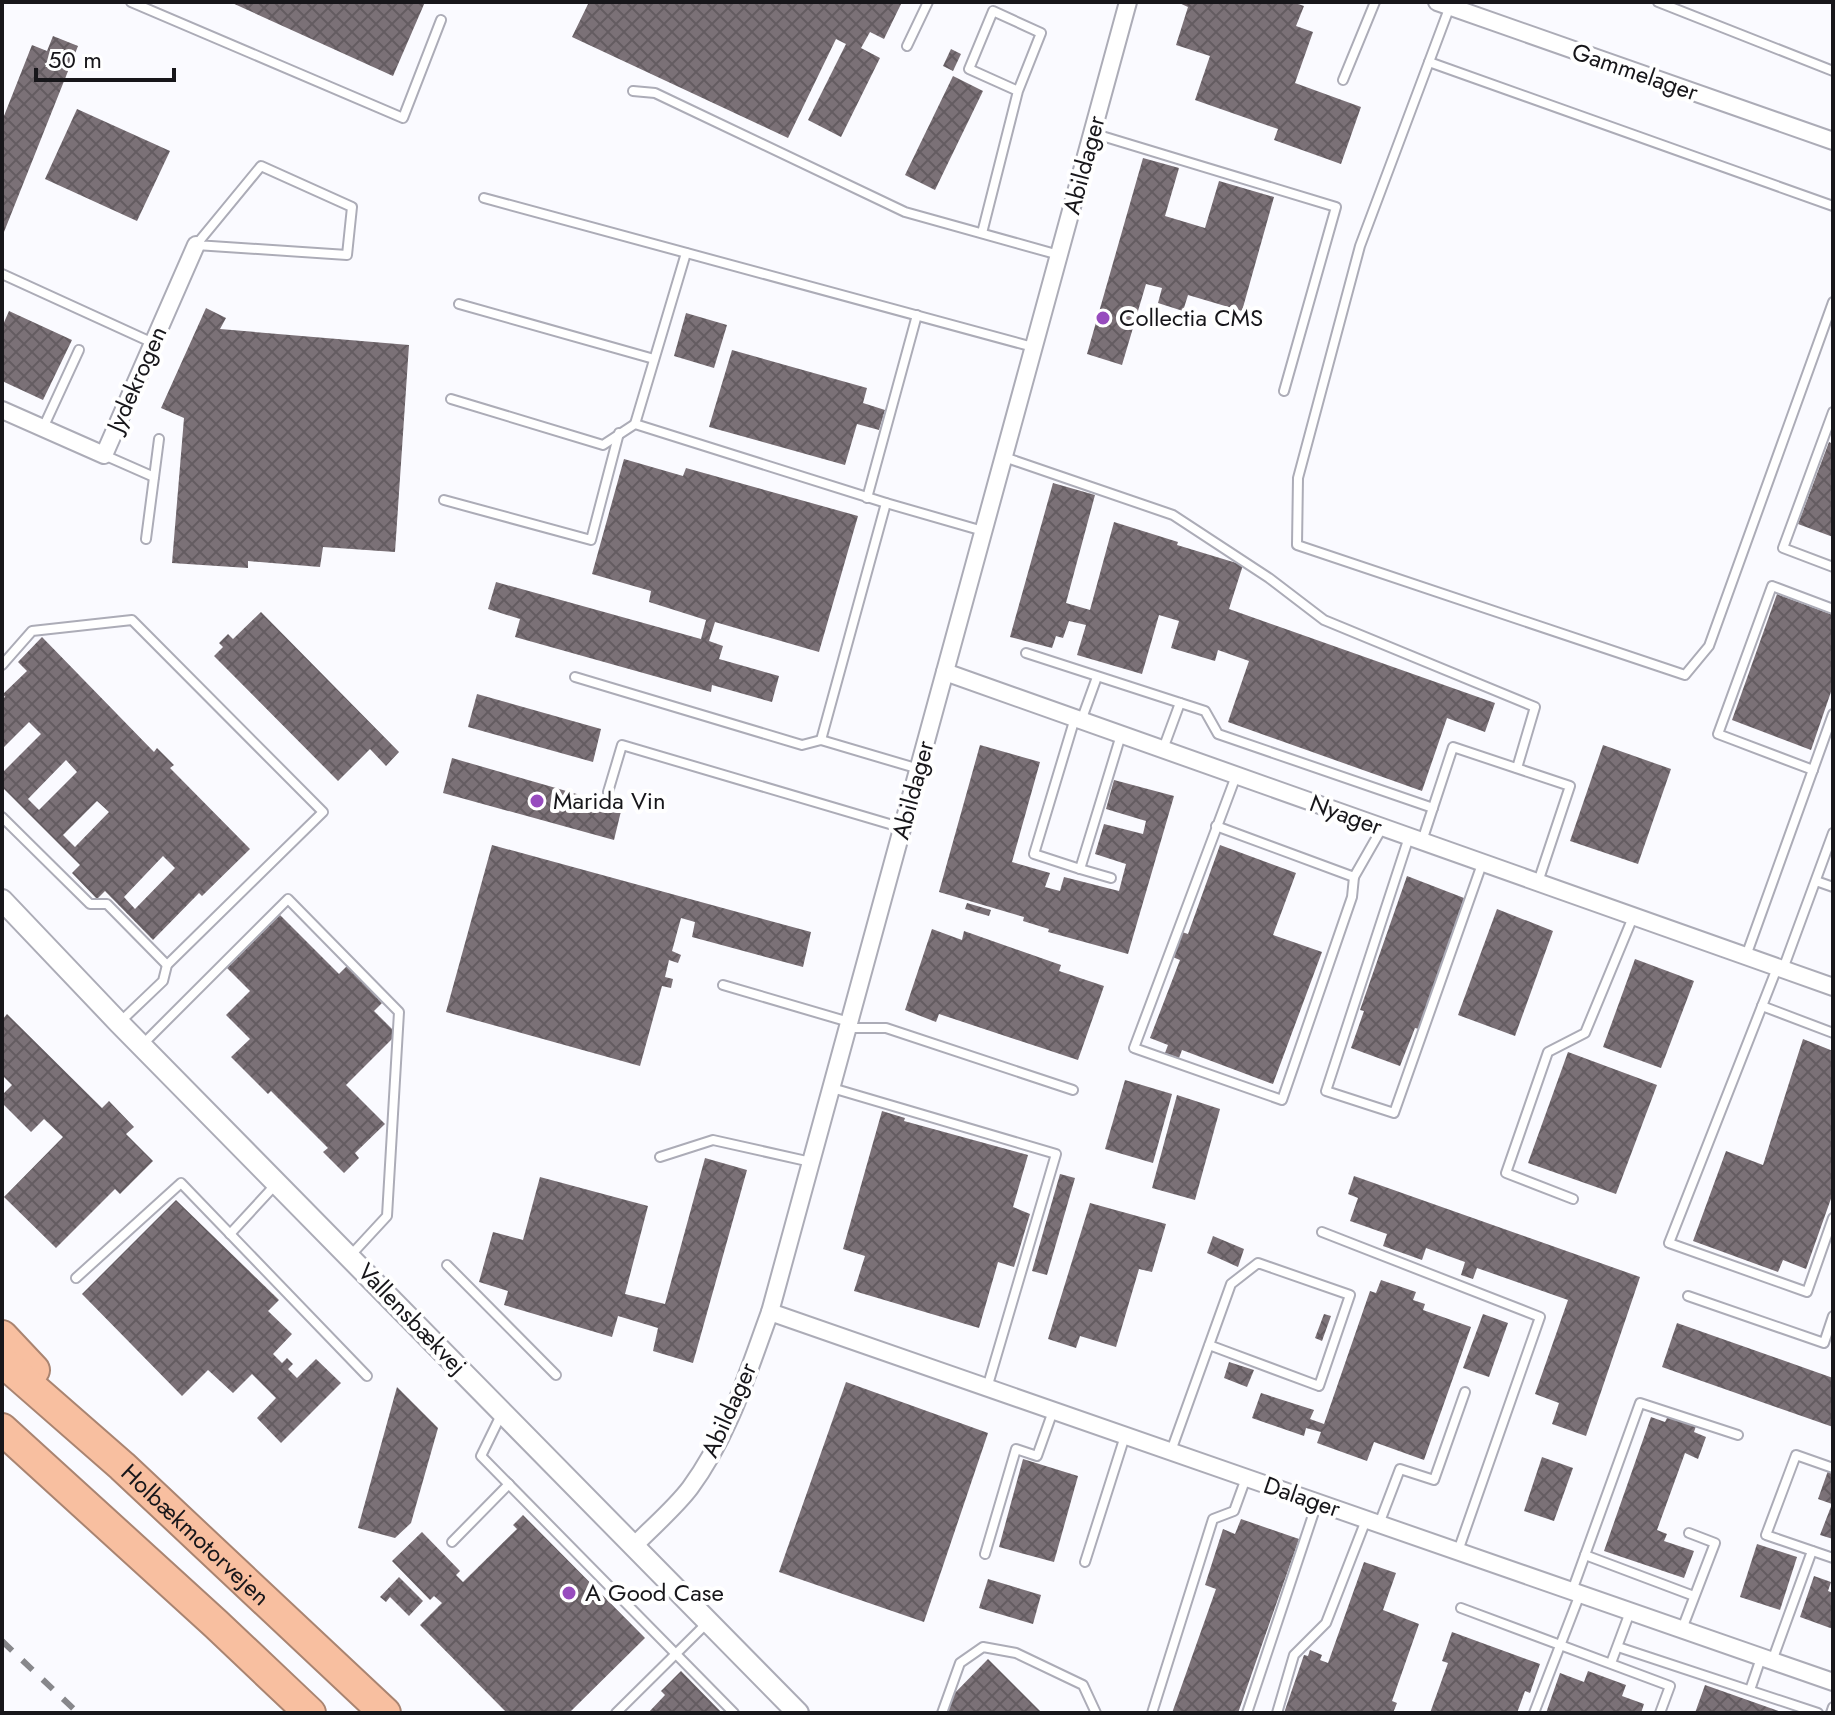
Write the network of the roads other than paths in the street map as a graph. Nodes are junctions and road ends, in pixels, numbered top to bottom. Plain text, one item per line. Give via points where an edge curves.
1 (131, 2) edge
2 (928, 2) edge
3 (1128, 2) edge
4 (1375, 2) edge
5 (1658, 2) edge
6 (1443, 4) edge
7 (441, 20) dead end
8 (907, 46) dead end
9 (1429, 62) junction
10 (1833, 71) edge
11 (1343, 80) dead end
12 (633, 91) dead end
13 (1018, 91) junction
14 (1092, 133) junction
15 (1833, 141) edge
16 (484, 198) dead end
17 (1833, 206) edge
18 (982, 233) junction
19 (196, 245) junction
20 (686, 253) junction
21 (1059, 255) junction
22 (2, 274) edge
23 (1833, 302) edge
24 (459, 304) dead end
25 (917, 315) junction
26 (153, 343) junction
27 (1034, 347) junction
28 (79, 350) dead end
29 (654, 359) junction
30 (1284, 391) dead end
31 (451, 399) dead end
32 (2, 410) edge
33 (1833, 412) edge
34 (635, 424) junction
35 (43, 428) junction
36 (619, 433) junction
37 (159, 439) dead end
38 (104, 455) junction
39 (1004, 457) junction
40 (154, 477) junction
41 (867, 498) junction
42 (444, 500) dead end
43 (886, 503) junction
44 (984, 531) junction
45 (146, 539) dead end
46 (1833, 567) edge
47 (1833, 609) edge
48 (1026, 653) dead end
49 (2, 665) edge
50 (945, 672) junction
51 (575, 677) dead end
52 (1097, 677) junction
53 (1180, 703) junction
54 (1833, 714) edge
55 (1078, 720) junction
56 (1121, 735) junction
57 (821, 740) junction
58 (1163, 749) junction
59 (1517, 768) junction
60 (919, 769) junction
61 (1813, 770) junction
62 (1236, 776) junction
63 (608, 792) dead end
64 (1433, 808) junction
65 (2, 817) edge
66 (1216, 826) junction
67 (903, 828) junction
68 (1382, 828) junction
69 (1833, 833) edge
70 (1416, 839) junction
71 (1483, 863) junction
72 (1080, 869) junction
73 (1354, 877) junction
74 (1111, 878) dead end
75 (1816, 881) junction
76 (1538, 882) junction
77 (1833, 887) edge
78 (2, 901) edge
79 (1633, 916) junction
80 (1746, 956) junction
81 (167, 965) junction
82 (1780, 968) junction
83 (723, 985) dead end
84 (1833, 987) edge
85 (1762, 1006) junction
86 (119, 1023) junction
87 (849, 1025) junction
88 (1833, 1033) edge
89 (142, 1045) junction
90 (832, 1088) junction
91 (1073, 1090) dead end
92 (660, 1157) dead end
93 (811, 1162) junction
94 (278, 1183) junction
95 (1573, 1199) dead end
96 (1833, 1218) edge
97 (1322, 1232) dead end
98 (230, 1234) junction
99 (350, 1256) junction
100 (447, 1265) dead end
101 (76, 1278) dead end
102 (1688, 1296) dead end
103 (770, 1312) junction
104 (1833, 1316) edge
105 (2, 1336) edge
106 (1209, 1345) junction
107 (2, 1361) edge
108 (556, 1375) dead end
109 (367, 1376) dead end
110 (987, 1388) junction
111 (1465, 1392) dead end
112 (1054, 1410) junction
113 (503, 1412) junction
114 (2, 1429) edge
115 (1738, 1435) dead end
116 (1125, 1436) junction
117 (1171, 1452) junction
118 (2, 1456) edge
119 (122, 1466) junction
120 (1833, 1468) edge
121 (1246, 1478) junction
122 (509, 1484) junction
123 (1317, 1503) junction
124 (1372, 1522) junction
125 (1689, 1533) dead end
126 (452, 1542) dead end
127 (634, 1546) junction
128 (1812, 1551) junction
129 (1458, 1552) junction
130 (985, 1554) dead end
131 (1585, 1555) junction
132 (1833, 1558) edge
133 (1085, 1562) dead end
134 (1576, 1593) junction
135 (1694, 1596) junction
136 (1461, 1608) dead end
137 (1630, 1612) junction
138 (708, 1622) junction
139 (216, 1624) junction
140 (1682, 1630) junction
141 (1561, 1643) junction
142 (1618, 1647) junction
143 (676, 1654) junction
144 (1766, 1659) junction
145 (1611, 1663) junction
146 (1833, 1682) edge
147 (1750, 1690) junction
148 (1833, 1707) edge
149 (310, 1713) edge
150 (385, 1713) edge
151 (616, 1713) edge
152 (734, 1713) edge
153 (798, 1713) edge
154 (942, 1713) edge
155 (1096, 1713) edge
156 (1152, 1713) edge
157 (1247, 1713) edge
158 (1277, 1713) edge
159 (1534, 1713) edge
160 (1660, 1713) edge
161 (1818, 1713) edge
162 (1831, 1713) edge

1 - 7 lane via 403,118
2 - 8 lane
3 - 14 street, Abildager
4 - 11 lane
5 - 10 lane
6 - 9 lane
6 - 15 street, Gammelager
9 - 17 lane
9 - 23 lane via 1360,246 1298,478 1297,545 1685,675 1709,646
12 - 18 lane via 655,93 905,212
13 - 13 lane via 1041,33 993,11 969,69
13 - 18 lane
14 - 21 street, Abildager
14 - 30 lane via 1336,207
16 - 20 lane
18 - 21 lane
19 - 19 lane via 347,255 352,207 261,166
19 - 26 street, Jydekrogen
20 - 25 lane
20 - 29 lane
21 - 27 street, Abildager
22 - 26 lane
24 - 29 lane
25 - 27 lane
25 - 41 lane
26 - 38 street, Jydekrogen
27 - 39 street, Abildager
28 - 35 lane
29 - 34 lane
31 - 36 lane via 603,445
32 - 35 street, Jydekrogen
33 - 46 lane via 1783,548
34 - 36 lane
34 - 41 lane
35 - 38 street, Jydekrogen
36 - 42 lane via 591,540
37 - 40 lane
38 - 40 lane
39 - 44 street, Abildager
39 - 59 lane via 1173,515 1324,620 1535,707
40 - 45 lane
41 - 43 lane
43 - 44 lane
43 - 57 lane
44 - 50 street, Abildager
47 - 61 lane via 1772,586 1718,734
48 - 52 lane
49 - 81 lane via 32,631 132,620 323,812
50 - 55 street, Nyager
50 - 60 street, Abildager
51 - 57 lane via 802,745
52 - 53 lane
52 - 55 lane
53 - 58 lane
53 - 64 lane via 1205,711 1218,734
54 - 61 lane
55 - 56 street, Nyager
55 - 72 lane via 1034,854
56 - 58 street, Nyager
56 - 72 lane
57 - 60 lane
58 - 62 street, Nyager
59 - 64 lane via 1453,747
59 - 76 lane via 1570,786
60 - 67 street, Abildager
61 - 80 lane
62 - 66 lane
62 - 68 street, Nyager
63 - 67 lane via 622,745
64 - 70 lane
65 - 81 lane via 90,904 107,904
66 - 73 lane
66 - 73 lane via 1134,1048 1282,1100 1352,897
67 - 87 street, Abildager
68 - 70 street, Nyager
68 - 73 lane
69 - 75 lane
70 - 71 street, Nyager
70 - 71 lane via 1326,1091 1394,1113
71 - 76 street, Nyager
72 - 74 lane
75 - 77 lane
75 - 82 lane
76 - 79 street, Nyager
78 - 86 street, Vallensbækvej
79 - 80 street, Nyager
79 - 95 lane via 1585,1033 1548,1052 1506,1173
80 - 82 street, Nyager
81 - 86 lane via 163,981
82 - 84 street, Nyager
82 - 85 lane
83 - 87 lane
85 - 88 lane
85 - 96 lane via 1669,1243 1807,1292
86 - 89 street, Vallensbækvej
87 - 90 street, Abildager
87 - 91 lane via 886,1028
89 - 94 street, Vallensbækvej
89 - 99 lane via 288,899 299,910 399,1012 387,1216
90 - 93 street, Abildager
90 - 110 lane via 1056,1154
92 - 93 lane via 713,1140
93 - 103 street, Abildager
94 - 98 lane
94 - 99 street, Vallensbækvej
97 - 129 lane via 1540,1317
98 - 101 lane via 181,1183
98 - 109 lane
99 - 113 street, Vallensbækvej
100 - 108 lane
102 - 104 lane via 1824,1343
103 - 110 street, Dalager
103 - 127 street, Abildager via 713,1453 689,1489
105 - 119 highway
106 - 106 lane via 1231,1284 1258,1263 1350,1295 1319,1386
106 - 117 lane
107 - 119 highway, Holbækmotorvejen
110 - 112 street, Dalager
111 - 124 lane via 1434,1480 1400,1469
112 - 116 street, Dalager
112 - 130 lane via 1037,1456 1016,1449
113 - 122 lane via 481,1456
113 - 127 street, Vallensbækvej
114 - 139 highway, Holbækmotorvejen
115 - 131 lane via 1640,1403
116 - 117 street, Dalager
116 - 133 lane
117 - 121 street, Dalager
118 - 139 highway
119 - 150 highway, Holbækmotorvejen
120 - 128 lane via 1796,1455 1766,1535
121 - 123 street, Dalager
121 - 156 lane via 1234,1511 1213,1519
122 - 126 lane
122 - 143 lane
123 - 124 street, Dalager
123 - 157 lane
124 - 129 street, Dalager
124 - 158 lane via 1326,1623 1294,1655
125 - 135 lane via 1715,1543
127 - 138 street, Vallensbækvej
128 - 132 lane
128 - 144 lane
129 - 134 street, Dalager
131 - 134 lane
131 - 135 lane
134 - 137 street, Dalager
134 - 141 lane
135 - 140 lane
136 - 141 lane
137 - 140 street, Dalager
137 - 142 lane
138 - 143 lane
138 - 153 street, Vallensbækvej
139 - 149 highway, Holbækmotorvejen
140 - 144 street, Dalager
141 - 145 lane
141 - 159 lane
142 - 145 lane
142 - 147 lane
143 - 151 lane
143 - 152 lane
144 - 146 street, Dalager
144 - 147 lane
145 - 160 lane via 1670,1686
147 - 161 lane
148 - 162 lane
154 - 155 lane via 960,1663 983,1647 1016,1653 1083,1685

